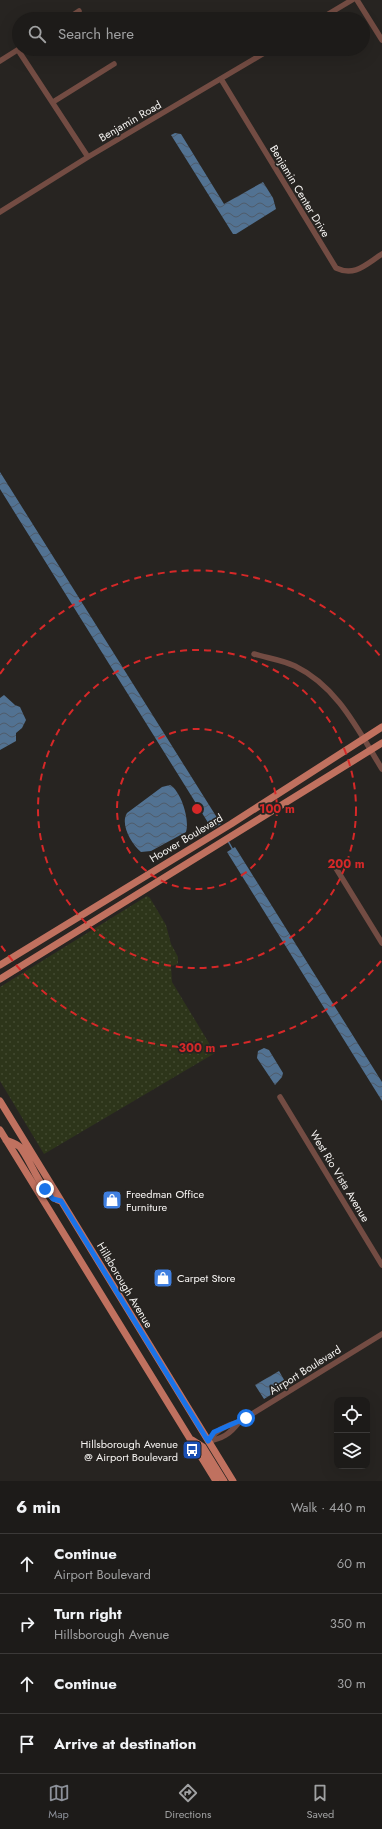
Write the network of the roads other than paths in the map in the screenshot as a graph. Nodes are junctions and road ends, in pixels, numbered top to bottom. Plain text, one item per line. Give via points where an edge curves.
1 (352, 0) edge
2 (356, 0) edge
3 (332, 12) edge
4 (364, 12) edge
5 (370, 22) edge
6 (382, 40) edge
7 (12, 53) edge
8 (23, 56) edge
9 (259, 56) edge
10 (0, 61) edge
11 (114, 64) dead end
12 (221, 79) junction
13 (53, 102) junction
14 (88, 157) junction
15 (0, 212) edge
16 (382, 254) edge
17 (254, 654) dead end
18 (382, 727) edge
19 (364, 738) junction
20 (382, 743) edge
21 (370, 750) junction
22 (382, 769) edge
23 (334, 865) dead end
24 (382, 943) edge
25 (0, 965) edge
26 (0, 979) edge
27 (280, 1097) dead end
28 (0, 1101) edge
29 (2, 1106) edge
30 (0, 1130) edge
31 (6, 1140) junction
32 (61, 1201) junction
33 (382, 1265) edge
34 (382, 1334) edge
35 (192, 1440) junction
36 (208, 1441) junction
37 (216, 1481) edge
38 (224, 1481) edge
39 (232, 1481) edge

1 - 3 street
2 - 4 street
5 - 6 street
7 - 10 street
8 - 13 street
9 - 12 street, Benjamin Road
11 - 13 street
12 - 14 street, Benjamin Road
12 - 16 street, Benjamin Center Drive via 336,268 346,273 357,270
13 - 14 street
14 - 15 street, Benjamin Road
17 - 19 street via 294,666 320,682 336,697
18 - 19 main road, Hoover Boulevard
19 - 21 street
19 - 25 main road, Hoover Boulevard via 231,824
20 - 21 main road, Hoover Boulevard
21 - 22 street
21 - 26 main road, Hoover Boulevard
23 - 24 street
27 - 33 street, West Rio Vista Avenue
28 - 29 main road, Hillsborough Avenue
29 - 32 main road, Hillsborough Avenue
30 - 31 main road
31 - 32 main road via 19,1146 45,1189 53,1199
31 - 35 main road
32 - 36 main road, Hillsborough Avenue
34 - 36 street, Airport Boulevard via 239,1422 214,1432
35 - 37 main road
35 - 38 main road via 203,1447
36 - 39 main road, Hillsborough Avenue

